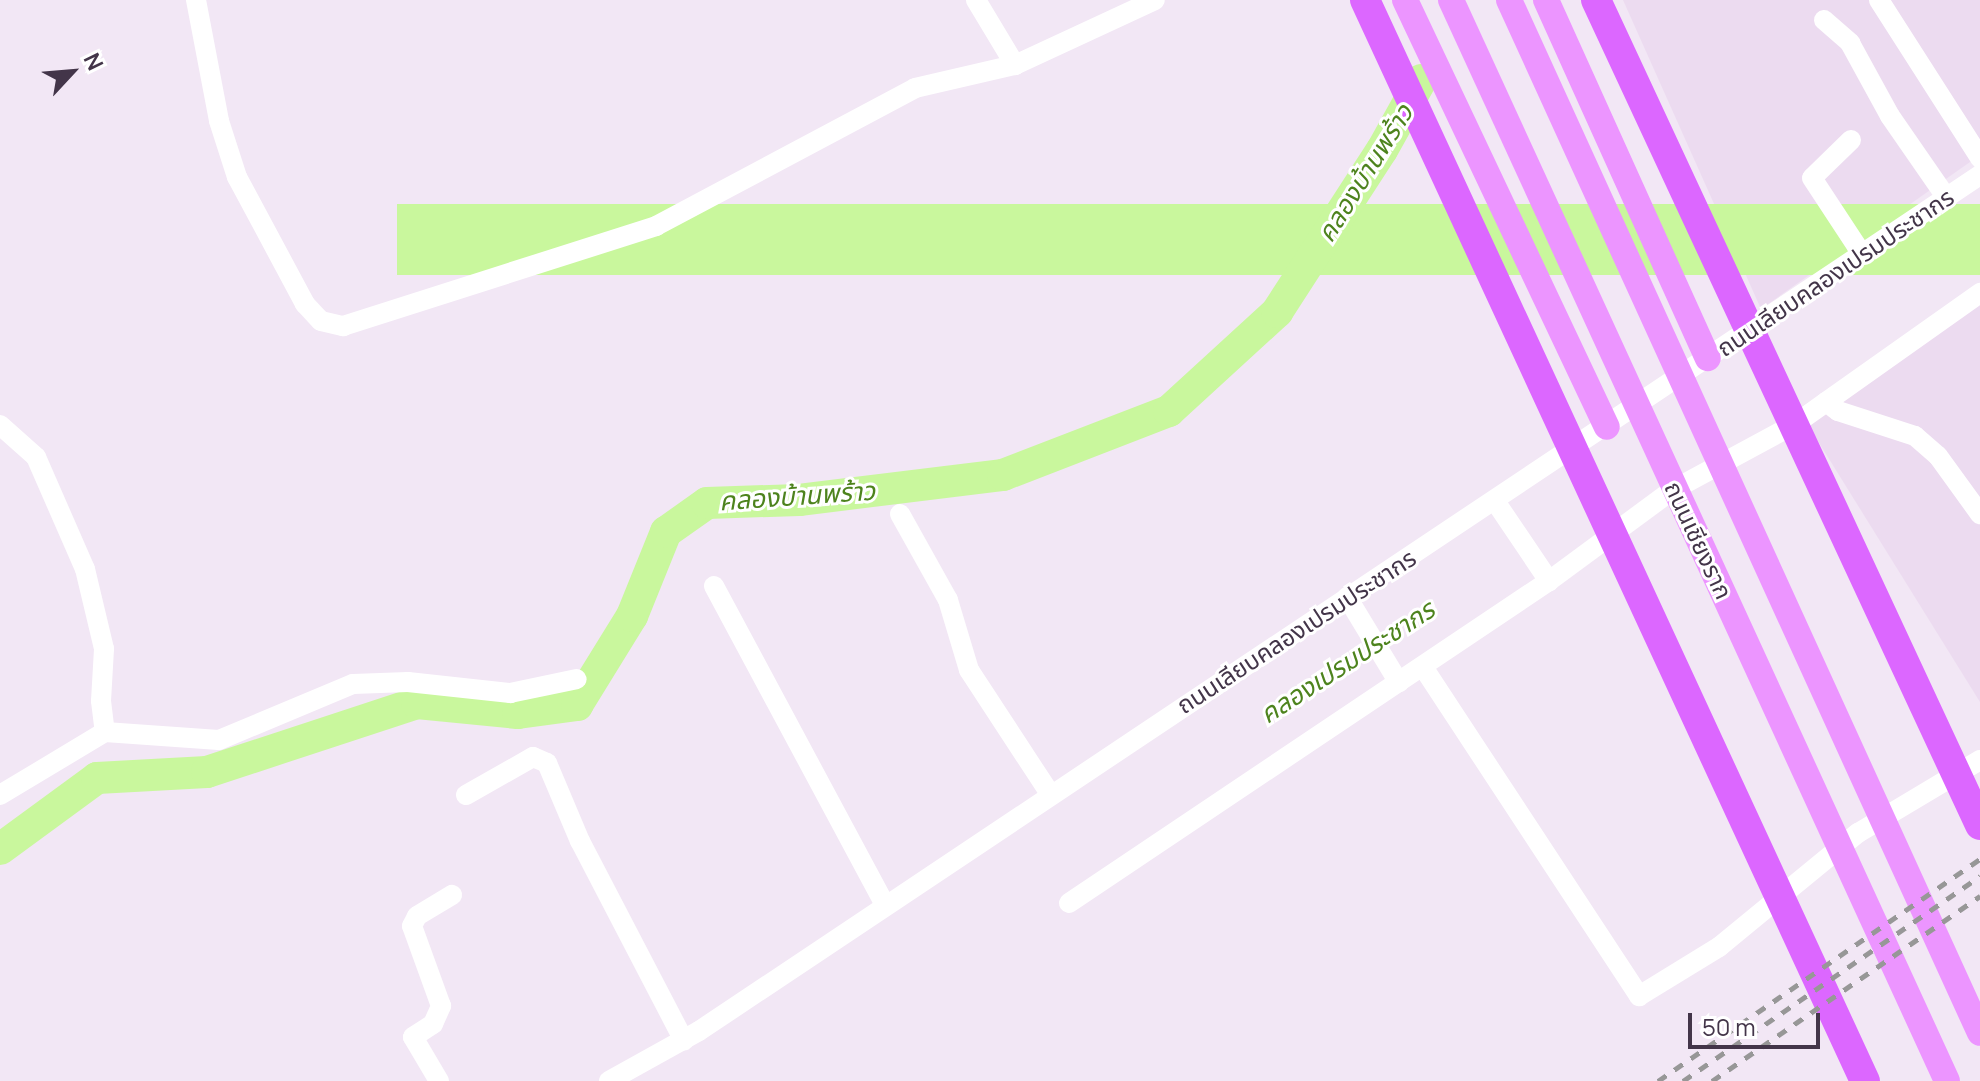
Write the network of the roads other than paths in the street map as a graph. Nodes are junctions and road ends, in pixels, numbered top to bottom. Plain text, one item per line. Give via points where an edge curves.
1 (196, 0) edge
2 (976, 0) edge
3 (1155, 0) edge
4 (1365, 0) edge
5 (1405, 0) edge
6 (1451, 0) edge
7 (1509, 0) edge
8 (1546, 0) edge
9 (1596, 0) edge
10 (1879, 0) edge
11 (1824, 20) dead end
12 (1015, 65) junction
13 (1851, 140) dead end
14 (1980, 158) edge
15 (1980, 175) edge
16 (1946, 197) junction
17 (1862, 254) junction
18 (1980, 293) edge
19 (1708, 358) junction
20 (1826, 402) junction
21 (0, 425) edge
22 (1607, 427) junction
23 (1501, 509) junction
24 (900, 514) dead end
25 (1980, 514) edge
26 (1546, 576) junction
27 (714, 586) dead end
28 (1351, 604) junction
29 (1423, 667) junction
30 (577, 679) dead end
31 (1395, 679) junction
32 (105, 732) junction
33 (1980, 760) edge
34 (1050, 794) junction
35 (0, 795) edge
36 (466, 795) dead end
37 (1980, 825) edge
38 (452, 895) dead end
39 (1069, 903) dead end
40 (885, 905) junction
41 (1980, 1033) edge
42 (684, 1041) junction
43 (439, 1081) edge
44 (609, 1081) edge
45 (1865, 1081) edge
46 (1947, 1081) edge

1 - 12 street via 219,121 237,177 305,304 331,326 359,324 656,226 915,88
2 - 12 street
3 - 12 street
4 - 45 highway
5 - 22 main road
6 - 46 main road, ถนนเชียงราก
7 - 41 main road, ถนนเชียงราก
8 - 19 main road
9 - 37 highway
10 - 14 street
11 - 16 street via 1850,43 1890,116
13 - 17 street via 1812,178
15 - 16 street, ถนนเลียบคลองเปรมประชากร
16 - 17 street, ถนนเลียบคลองเปรมประชากร
17 - 19 street, ถนนเลียบคลองเปรมประชากร
18 - 20 street
19 - 22 street, ถนนเลียบคลองเปรมประชากร
20 - 25 street via 1838,411 1915,436 1938,456
20 - 26 street via 1671,491
21 - 32 street via 36,457 85,569 104,649
22 - 23 street, ถนนเลียบคลองเปรมประชากร
23 - 26 street
23 - 28 street, ถนนเลียบคลองเปรมประชากร
24 - 34 street via 948,600 969,670
26 - 29 street
27 - 40 street
28 - 31 street
28 - 34 street, ถนนเลียบคลองเปรมประชากร
29 - 31 street
29 - 33 street via 1639,996 1719,947 1858,833
30 - 32 street via 510,693 408,682 353,684 219,740
31 - 39 street
32 - 35 street
34 - 40 street, ถนนเลียบคลองเปรมประชากร
36 - 42 street via 533,757 547,763 580,841
38 - 43 street via 417,916 412,926 441,1006 433,1024 413,1037
40 - 42 street, ถนนเลียบคลองเปรมประชากร
42 - 44 street, ถนนเลียบคลองเปรมประชากร

